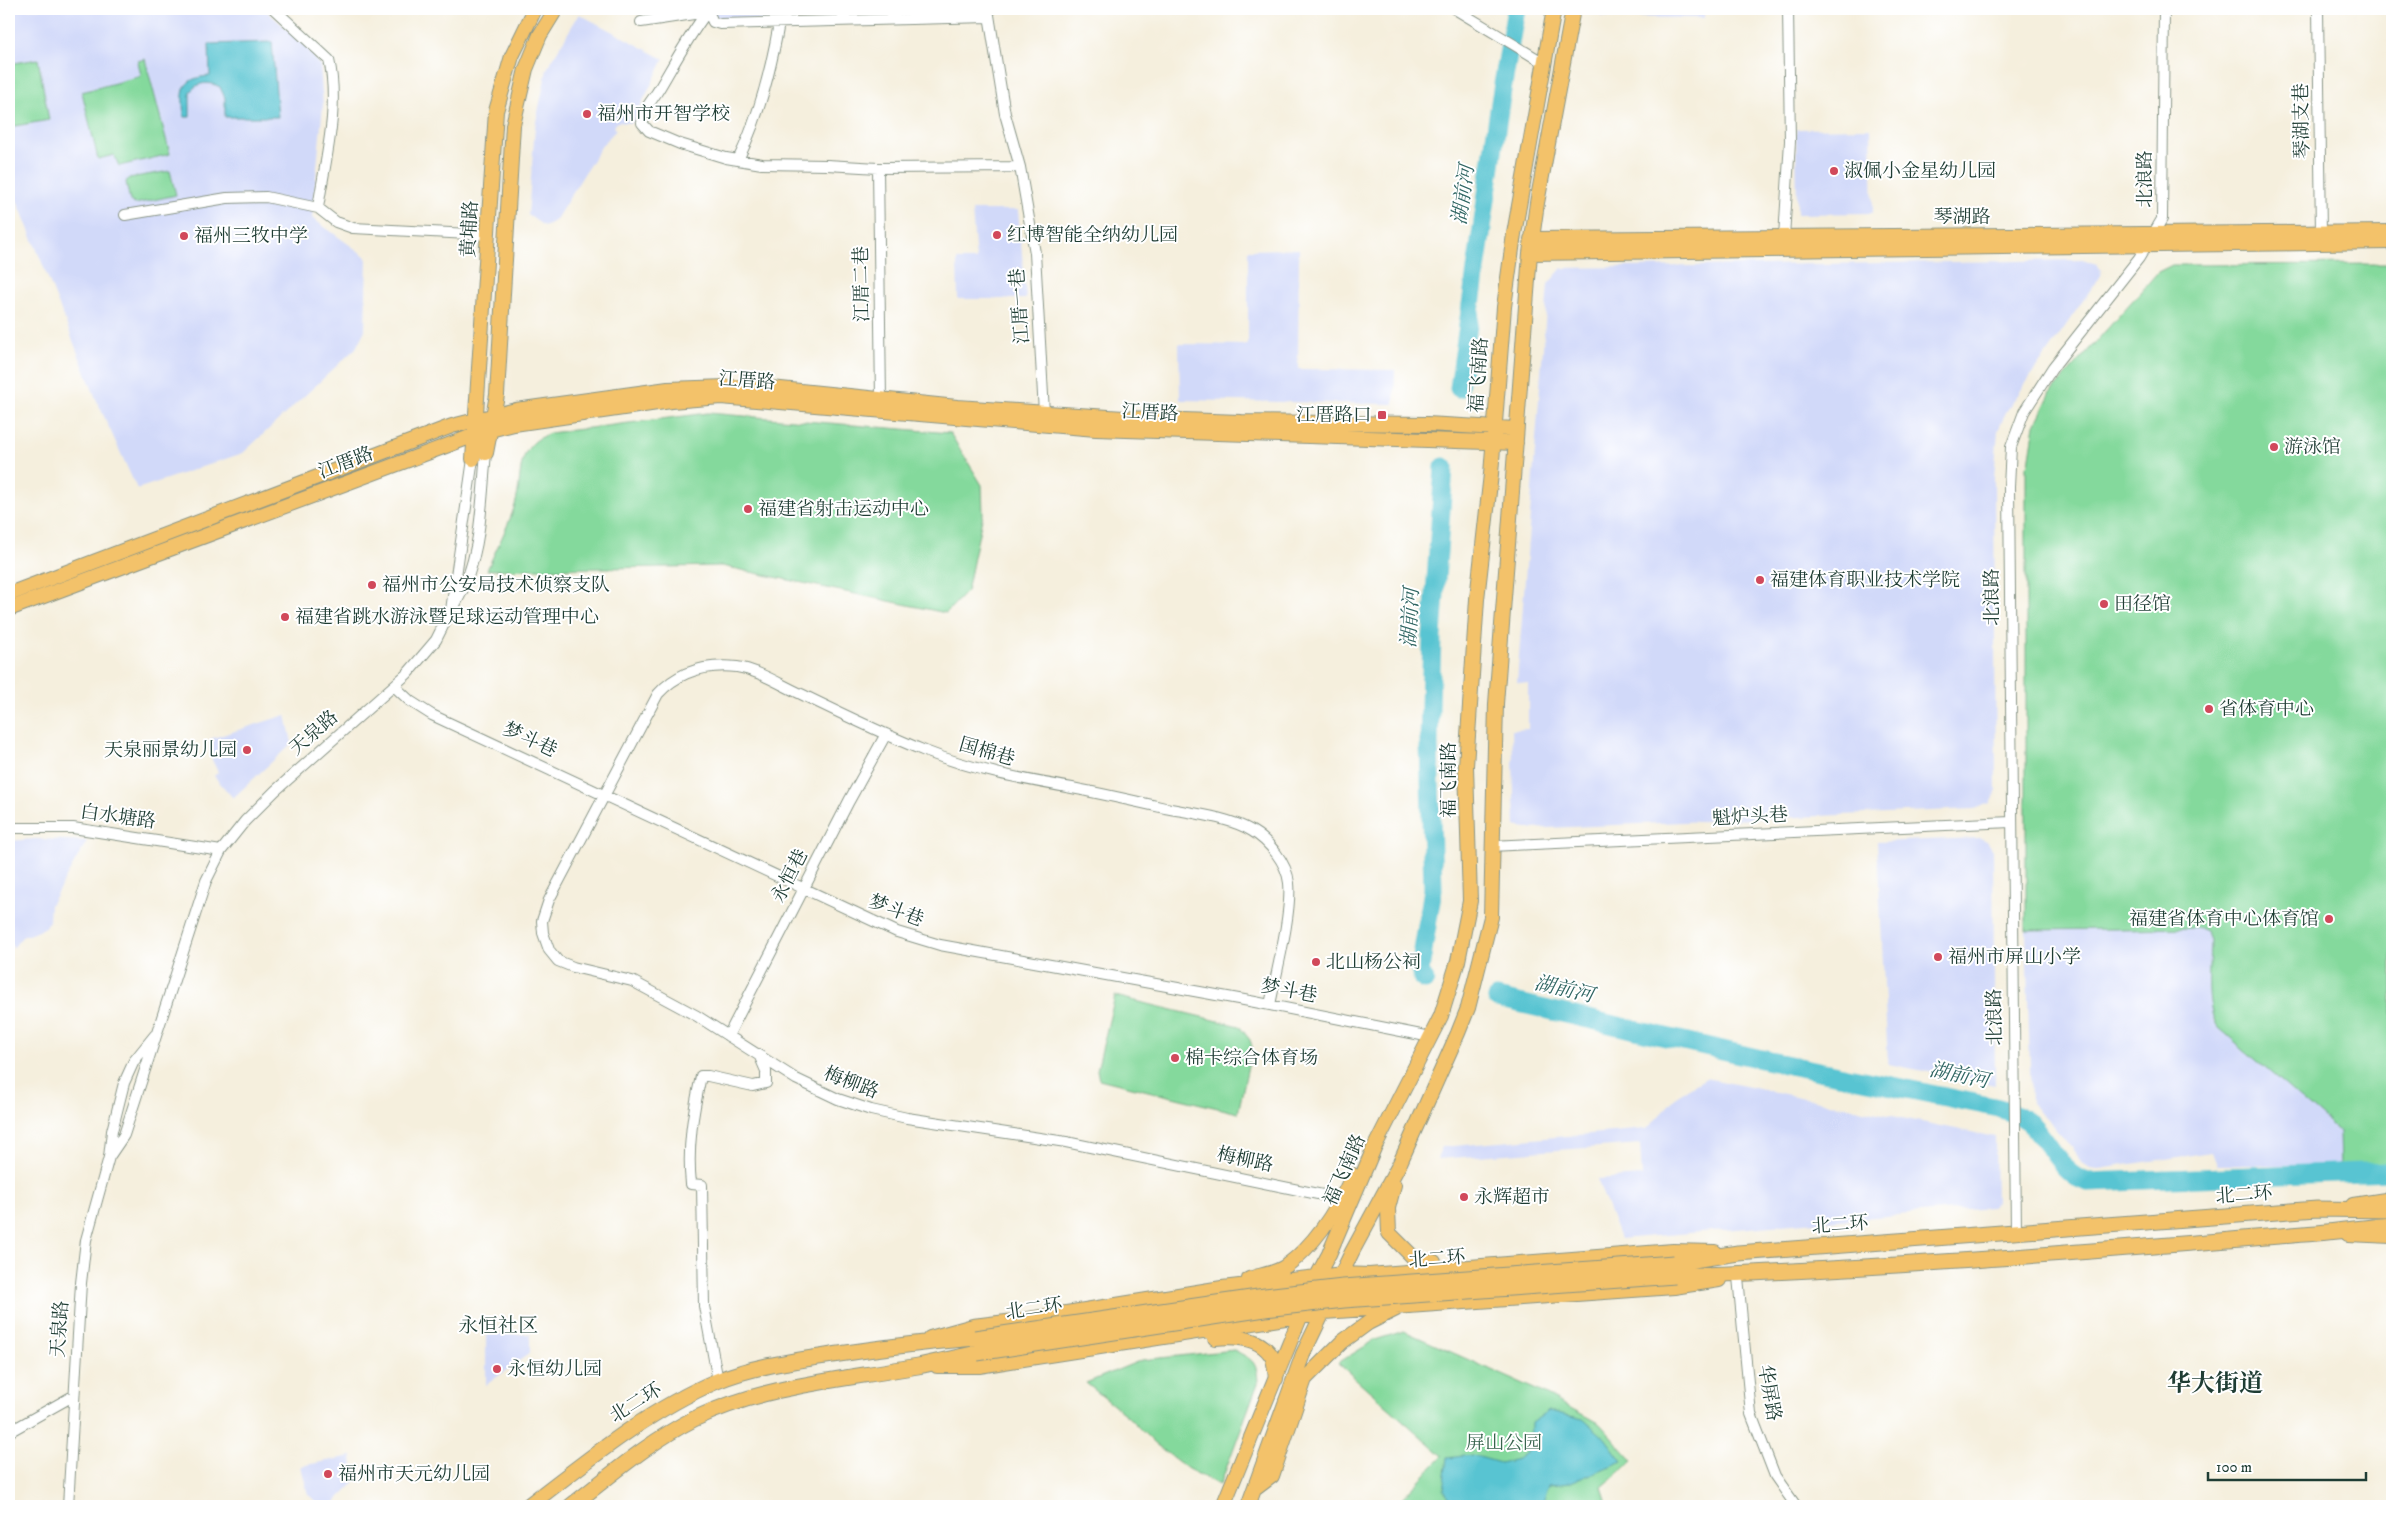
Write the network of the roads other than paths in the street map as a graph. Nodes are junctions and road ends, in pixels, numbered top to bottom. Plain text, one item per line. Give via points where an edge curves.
1 (274, 9) edge
2 (535, 9) edge
3 (556, 9) edge
4 (1455, 9) edge
5 (1554, 9) edge
6 (1573, 9) edge
7 (1788, 9) edge
8 (2164, 9) edge
9 (2318, 9) edge
10 (707, 10) edge
11 (989, 13) edge
12 (641, 22) dead end
13 (779, 23) junction
14 (1544, 63) junction
15 (738, 160) junction
16 (1020, 167) junction
17 (878, 168) junction
18 (318, 208) junction
19 (125, 215) dead end
20 (2392, 232) edge
21 (2321, 233) junction
22 (489, 234) junction
23 (1784, 237) junction
24 (1532, 239) junction
25 (2152, 239) junction
26 (2392, 242) edge
27 (1530, 253) junction
28 (881, 400) junction
29 (1044, 413) junction
30 (494, 414) junction
31 (476, 419) junction
32 (492, 429) junction
33 (475, 434) junction
34 (1493, 435) junction
35 (1516, 436) junction
36 (486, 453) joint
37 (473, 459) joint
38 (9, 594) edge
39 (9, 609) edge
40 (451, 610) junction
41 (394, 686) junction
42 (886, 734) junction
43 (604, 794) junction
44 (2011, 822) junction
45 (9, 828) edge
46 (1491, 846) junction
47 (221, 851) junction
48 (802, 889) junction
49 (1270, 1005) junction
50 (159, 1030) junction
51 (728, 1036) junction
52 (1430, 1038) junction
53 (760, 1057) junction
54 (108, 1157) junction
55 (1398, 1164) junction
56 (1342, 1199) junction
57 (2392, 1199) edge
58 (2317, 1209) junction
59 (2386, 1218) edge
60 (2016, 1232) junction
61 (2320, 1233) junction
62 (2392, 1236) edge
63 (1738, 1253) junction
64 (1518, 1264) junction
65 (1456, 1268) junction
66 (1674, 1269) junction
67 (1760, 1273) junction
68 (1343, 1274) junction
69 (1738, 1277) junction
70 (1222, 1288) junction
71 (1163, 1298) junction
72 (1459, 1302) junction
73 (1402, 1306) junction
74 (1324, 1312) junction
75 (1302, 1315) junction
76 (1170, 1335) junction
77 (907, 1344) junction
78 (976, 1345) junction
79 (1092, 1348) junction
80 (918, 1366) junction
81 (1276, 1379) junction
82 (718, 1381) junction
83 (73, 1396) junction
84 (9, 1432) edge
85 (1255, 1489) junction
86 (68, 1506) edge
87 (528, 1506) edge
88 (571, 1506) edge
89 (1223, 1506) edge
90 (1248, 1506) edge
91 (1796, 1506) edge

1 - 18 street via 329,60 331,66 331,114
2 - 22 main road, 黄埔路 via 512,56 496,111
3 - 30 main road, 黄埔路 via 540,35 526,69 513,125
4 - 14 street
5 - 14 main road, 福飞南路
6 - 24 main road
7 - 23 street via 1790,141
8 - 25 street, 北浪路 via 2162,219
9 - 21 street, 琴湖支巷
10 - 12 street
10 - 13 street via 713,22 720,24
10 - 15 street via 644,110 642,123 661,137
11 - 13 street
11 - 16 street, 江厝一巷 via 1005,114
13 - 15 street via 765,87 750,136
14 - 34 main road, 福飞南路 via 1507,280
15 - 17 street via 762,164
16 - 17 street
16 - 29 street, 江厝一巷 via 1035,253
17 - 28 street, 江厝二巷
18 - 19 street via 266,197 227,198
18 - 22 street via 336,222 353,228
20 - 21 main road, 琴湖路
21 - 25 main road, 琴湖路
22 - 31 main road, 黄埔路
23 - 24 main road, 琴湖路
23 - 25 main road, 琴湖路
24 - 27 main road
25 - 26 main road
25 - 27 main road
25 - 44 street, 北浪路 via 2049,373 2024,412 2014,437 2009,488
27 - 35 main road
28 - 29 main road, 江厝路
28 - 30 main road, 江厝路 via 771,388 692,387
29 - 34 main road, 江厝路 via 1241,422 1427,424
30 - 31 main road, 江厝路
30 - 32 main road, 黄埔路
31 - 33 main road, 黄埔路
31 - 38 main road, 江厝路
32 - 33 main road, 江厝路
32 - 34 main road, 江厝路 via 671,401 721,397 1096,429 1185,433
32 - 36 main road, 黄埔路
33 - 37 main road, 黄埔路
33 - 39 main road, 江厝路
34 - 35 main road, 江厝路
34 - 52 main road, 福飞南路 via 1466,766 1470,901 1458,961 1441,1016
35 - 46 main road via 1496,704
36 - 40 street via 474,556 468,579
37 - 40 street, 天泉路
40 - 41 street, 天泉路 via 432,645
41 - 43 street, 梦斗巷 via 425,711
41 - 47 street, 天泉路 via 265,800
42 - 43 street, 国棉巷 via 762,675 738,667 713,666 671,680 658,694
42 - 48 street, 永恒巷
42 - 49 street, 国棉巷 via 952,761 1014,778 1206,816 1253,831 1278,854 1289,882
43 - 48 street, 梦斗巷
43 - 51 street, 梅柳路 via 544,912 543,933 549,950 558,961 572,967 632,981
44 - 46 street, 魁炉头巷
44 - 60 street, 北浪路
45 - 47 street, 白水塘路 via 67,827
46 - 55 main road via 1491,917 1468,1008
47 - 50 street, 天泉路 via 206,881
48 - 49 street, 梦斗巷 via 879,926 940,945
48 - 51 street, 永恒巷
49 - 52 street, 梦斗巷
50 - 54 street, 天泉路 via 124,1135
50 - 54 street, 天泉路 via 128,1071
51 - 53 street, 梅柳路
52 - 56 main road via 1375,1126
52 - 75 main road, 福飞南路 via 1374,1148
53 - 56 street, 梅柳路 via 838,1099 871,1110 1066,1142
53 - 82 street via 766,1071 766,1083 753,1086 701,1076 693,1113 689,1165 691,1184 702,1185 704,1306
54 - 83 street, 天泉路 via 83,1260
55 - 64 main road via 1388,1208 1389,1233 1418,1262
55 - 68 main road
56 - 70 main road via 1326,1224 1285,1267
57 - 58 main road
58 - 59 highway, 北二环
58 - 60 highway, 北二环
59 - 61 highway, 北二环
60 - 63 highway, 北二环
61 - 62 main road
61 - 67 highway, 北二环
63 - 64 main road via 1673,1251
63 - 66 highway, 北二环
64 - 65 main road
65 - 68 main road
65 - 72 main road
66 - 67 highway, 北二环
66 - 78 highway, 北二环, bridge via 1344,1300
67 - 69 main road
68 - 70 main road
68 - 74 main road
69 - 72 main road via 1674,1287
69 - 91 street, 华屏路 via 1751,1414 1775,1476
70 - 71 main road
71 - 76 main road
71 - 77 main road via 973,1326
72 - 73 main road
73 - 74 main road
73 - 85 main road via 1368,1323 1342,1342 1305,1379 1272,1476
74 - 75 main road
74 - 85 main road via 1296,1371
75 - 76 main road
75 - 81 main road, 福飞南路
76 - 79 main road
77 - 78 highway, 北二环
77 - 82 highway, 北二环 via 756,1368
78 - 80 highway, 北二环
79 - 80 main road via 980,1366
79 - 81 main road via 1103,1353 1239,1336 1261,1345 1272,1356
80 - 88 highway, 北二环 via 818,1381 726,1405 659,1441
81 - 89 main road, 福飞南路
82 - 87 highway, 北二环 via 644,1419
83 - 84 street
83 - 86 street, 天泉路
85 - 90 main road

